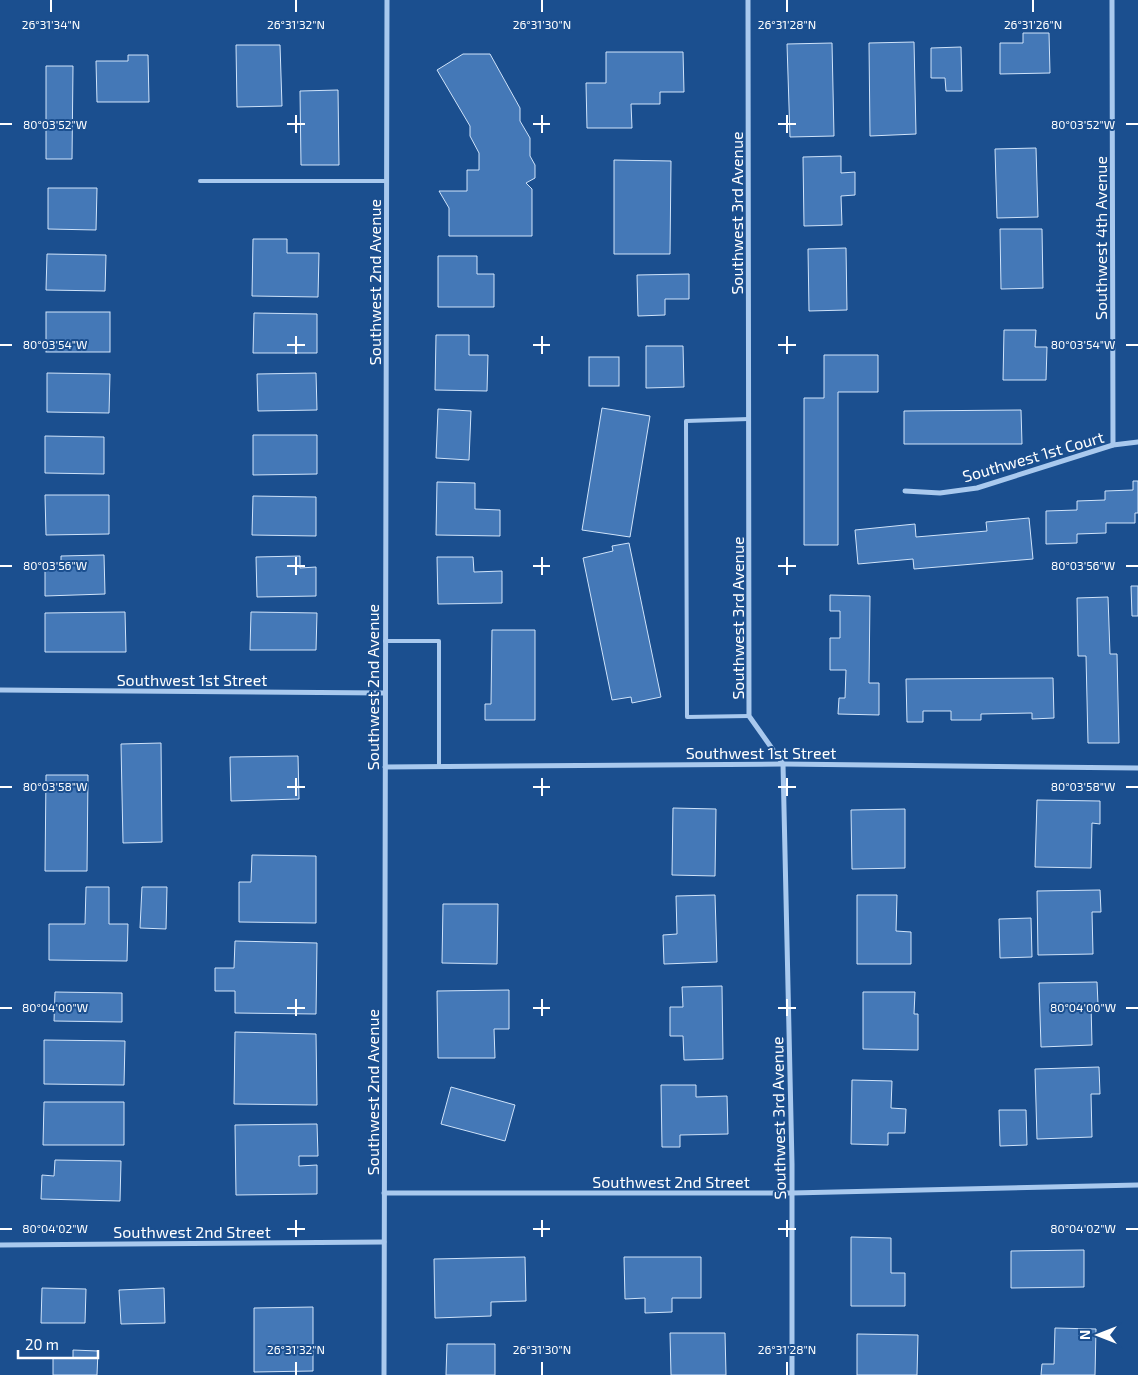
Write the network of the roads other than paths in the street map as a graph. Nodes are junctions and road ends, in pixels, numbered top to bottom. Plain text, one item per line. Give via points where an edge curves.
1 (387, 0) edge
2 (748, 0) edge
3 (1112, 0) edge
4 (200, 181) dead end
5 (386, 181) junction
6 (748, 419) junction
7 (1138, 442) edge
8 (1113, 445) junction
9 (905, 491) dead end
10 (385, 641) junction
11 (0, 690) edge
12 (385, 693) junction
13 (749, 716) junction
14 (782, 764) junction
15 (439, 766) junction
16 (385, 767) junction
17 (1138, 768) edge
18 (1138, 1185) edge
19 (384, 1194) junction
20 (792, 1194) junction
21 (384, 1242) junction
22 (0, 1244) edge
23 (384, 1375) edge
24 (792, 1375) edge

1 - 5 street, Southwest 2nd Avenue
2 - 6 street, Southwest 3rd Avenue
3 - 8 street, Southwest 4th Avenue
4 - 5 lane
5 - 10 street, Southwest 2nd Avenue
6 - 13 street, Southwest 3rd Avenue
6 - 13 lane via 686,421 686,441 687,717
7 - 8 street, Southwest 1st Court
8 - 9 street, Southwest 1st Court via 976,488 940,493
10 - 12 street, Southwest 2nd Avenue
10 - 15 lane via 439,641
11 - 12 street, Southwest 1st Street
12 - 16 street, Southwest 2nd Avenue
13 - 14 street, Southwest 3rd Avenue
14 - 15 street, Southwest 1st Street
14 - 17 street, Southwest 1st Street
14 - 20 street, Southwest 3rd Avenue
15 - 16 street, Southwest 1st Street
16 - 19 street, Southwest 2nd Avenue
18 - 20 street, Southwest 2nd Street
19 - 20 street, Southwest 2nd Street
19 - 21 street, Southwest 2nd Avenue
20 - 24 street, Southwest 3rd Avenue
21 - 22 street, Southwest 2nd Street
21 - 23 street, Southwest 2nd Avenue

